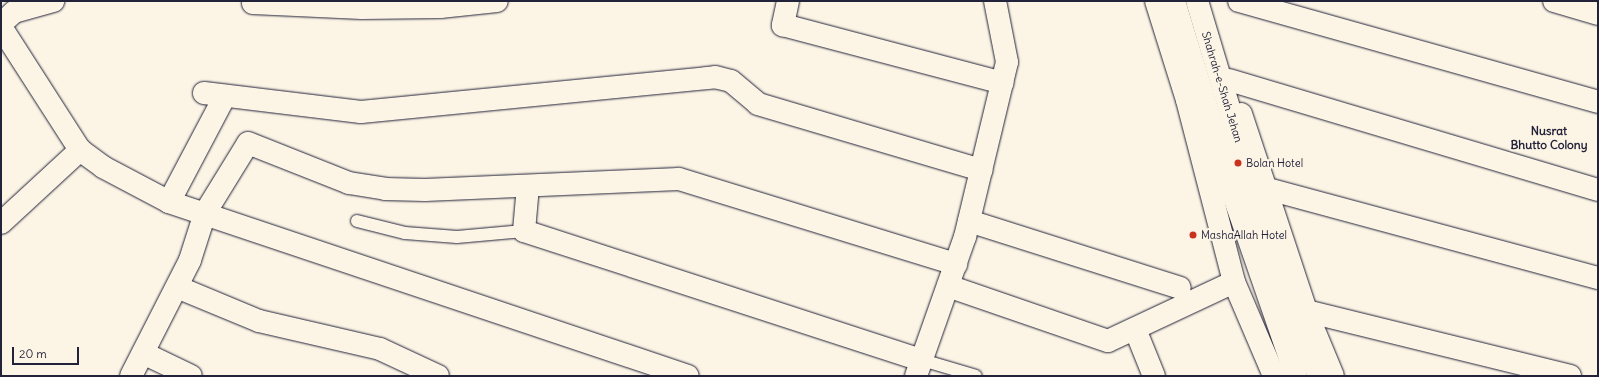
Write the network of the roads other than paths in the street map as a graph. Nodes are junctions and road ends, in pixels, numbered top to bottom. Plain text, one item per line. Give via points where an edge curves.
1 (53, 1) edge
2 (497, 1) edge
3 (788, 1) edge
4 (995, 1) edge
5 (1156, 1) edge
6 (1174, 1) edge
7 (1197, 1) edge
8 (1205, 1) edge
9 (1239, 1) edge
10 (1554, 1) edge
11 (253, 3) dead end
12 (1598, 14) edge
13 (1, 24) edge
14 (1, 27) edge
15 (1229, 80) junction
16 (1002, 83) junction
17 (1598, 102) edge
18 (80, 150) junction
19 (981, 170) junction
20 (528, 186) junction
21 (1268, 189) junction
22 (1598, 190) edge
23 (169, 202) junction
24 (205, 213) junction
25 (357, 221) dead end
26 (969, 221) junction
27 (1, 223) edge
28 (524, 231) junction
29 (956, 264) junction
30 (1598, 278) edge
31 (1234, 282) junction
32 (948, 286) junction
33 (177, 287) junction
34 (1180, 288) dead end
35 (1306, 311) junction
36 (1135, 329) junction
37 (143, 353) junction
38 (919, 368) edge
39 (131, 376) edge
40 (191, 376) edge
41 (438, 376) edge
42 (688, 376) edge
43 (976, 376) edge
44 (1154, 376) edge
45 (1274, 376) edge
46 (1296, 376) edge
47 (1319, 376) edge
48 (1333, 376) edge
49 (1570, 376) edge

1 - 13 street via 14,12
2 - 11 street via 440,7 362,8
3 - 16 street via 783,25
4 - 16 street via 1007,62
5 - 31 street via 1187,100
6 - 46 street, Shahrah-e-Shah Jehan via 1232,191
7 - 47 street, Shahrah-e-Shah Jehan via 1260,207
8 - 15 street
9 - 17 street
10 - 12 street
14 - 18 street
15 - 21 street
15 - 22 street
16 - 19 street
18 - 23 street via 103,167
18 - 27 street
19 - 23 street via 758,104 731,82 715,77 361,112 214,95
19 - 26 street
20 - 24 street via 425,190 349,183 248,143
20 - 28 street
20 - 29 street via 679,179
21 - 30 street
21 - 35 street
23 - 24 street
24 - 33 street via 190,260
24 - 42 street
25 - 28 lane via 405,233 457,237
26 - 29 street
26 - 34 street
28 - 38 street
29 - 32 street
31 - 36 street
31 - 45 street
32 - 36 street via 1108,341
32 - 38 street
33 - 37 street
33 - 41 street via 259,320 380,350
35 - 48 street
35 - 49 street
36 - 44 street
37 - 39 street
37 - 40 street
38 - 43 lane

